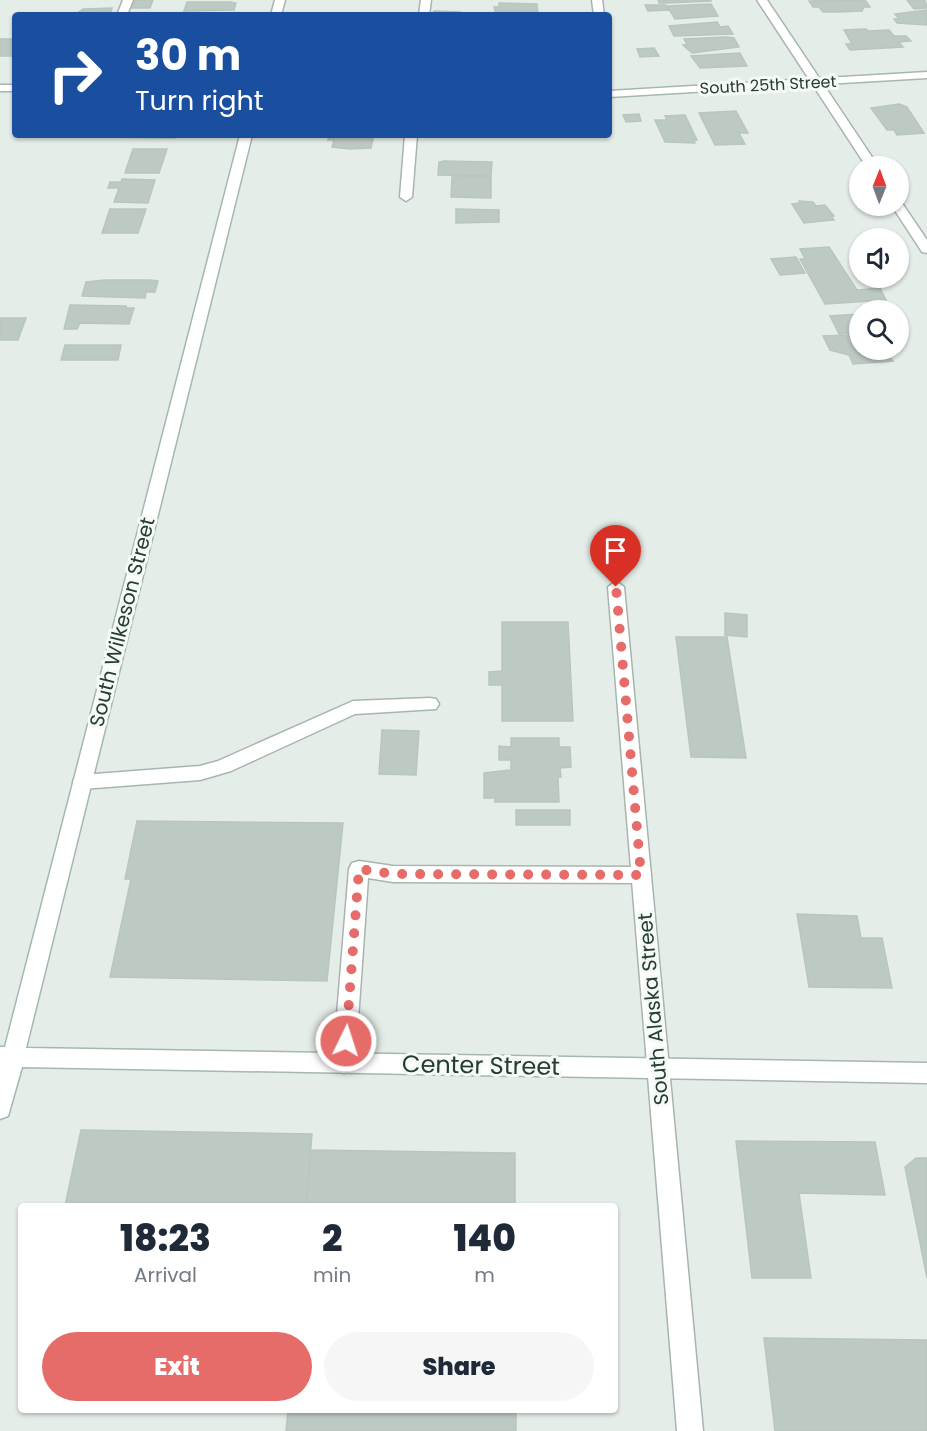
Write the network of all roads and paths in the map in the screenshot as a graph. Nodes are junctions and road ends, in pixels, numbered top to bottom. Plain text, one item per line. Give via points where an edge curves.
1 (762, 0) edge
2 (927, 75) edge
3 (815, 82) junction
4 (612, 94) edge
5 (245, 138) edge
6 (411, 138) edge
7 (865, 156) edge
8 (406, 197) dead end
9 (905, 216) edge
10 (927, 249) edge
11 (616, 587) dead end
12 (430, 705) dead end
13 (82, 782) junction
14 (641, 875) junction
15 (7, 1057) edge
16 (344, 1063) junction
17 (658, 1069) junction
18 (927, 1073) edge
19 (0, 1109) edge
20 (690, 1431) edge

1 - 3 street
2 - 3 street, South 25th Street
3 - 4 street, South 25th Street
3 - 7 street
5 - 13 street, South Wilkeson Street
6 - 8 street
9 - 10 street
11 - 14 street, South Alaska Street
12 - 13 street via 353,708 200,773
13 - 15 street, South Wilkeson Street
14 - 16 street via 393,874 359,869
14 - 17 street, South Alaska Street
15 - 16 street, Center Street
15 - 19 street, South Wilkeson Street
16 - 17 street, Center Street
17 - 18 street, Center Street
17 - 20 street, South Alaska Street

